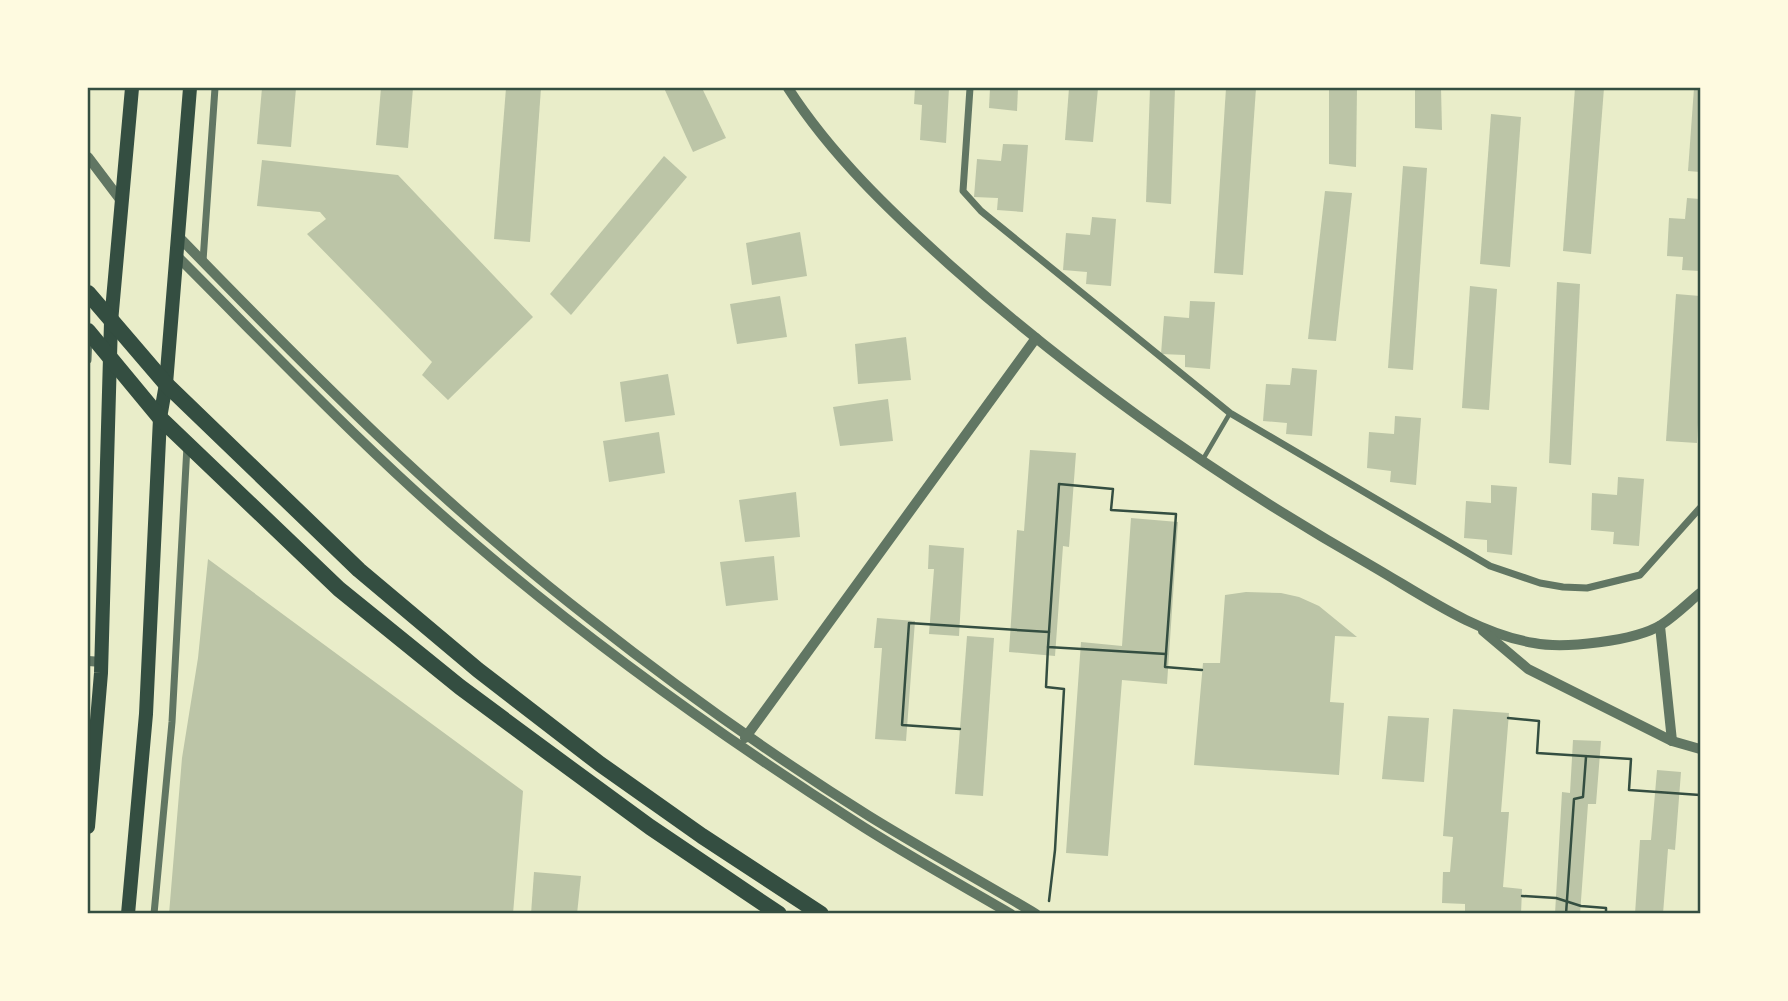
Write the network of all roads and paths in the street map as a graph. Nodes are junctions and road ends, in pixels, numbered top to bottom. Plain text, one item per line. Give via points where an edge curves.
1 (132, 88) edge
2 (190, 88) edge
3 (215, 88) edge
4 (788, 88) edge
5 (970, 88) edge
6 (88, 157) edge
7 (122, 202) junction
8 (177, 236) junction
9 (176, 255) junction
10 (203, 262) junction
11 (88, 293) edge
12 (111, 322) junction
13 (88, 331) edge
14 (1035, 338) junction
15 (110, 358) junction
16 (88, 359) edge
17 (166, 384) junction
18 (1230, 413) junction
19 (160, 418) junction
20 (187, 443) junction
21 (1202, 461) junction
22 (1700, 508) edge
23 (1700, 593) edge
24 (1660, 626) junction
25 (1477, 627) junction
26 (1049, 632) junction
27 (1048, 647) junction
28 (1166, 654) junction
29 (94, 667) edge
30 (1202, 670) dead end
31 (1508, 718) dead end
32 (960, 729) dead end
33 (748, 734) junction
34 (1672, 741) junction
35 (739, 746) junction
36 (1700, 749) edge
37 (1586, 756) junction
38 (1700, 795) edge
39 (88, 827) edge
40 (1522, 896) dead end
41 (1049, 901) dead end
42 (1566, 902) junction
43 (128, 914) edge
44 (154, 914) edge
45 (779, 914) edge
46 (821, 914) edge
47 (1011, 914) edge
48 (1036, 914) edge
49 (1566, 914) edge
50 (1606, 914) edge

1 - 7 main road
2 - 8 main road
3 - 10 street
4 - 14 street via 886,206
5 - 18 street via 963,191 981,211
6 - 7 street
7 - 12 main road
8 - 9 main road
8 - 10 street
9 - 17 main road
9 - 35 street via 364,443 472,542 589,636
10 - 33 street via 360,419 512,556 589,619
11 - 12 highway
12 - 15 main road
12 - 17 highway
13 - 15 highway
13 - 16 street
14 - 21 street
14 - 33 street
15 - 19 highway
15 - 29 main road
17 - 19 main road
17 - 46 highway via 359,570 478,670 600,764
18 - 21 lane
18 - 22 street via 1490,566 1540,583 1587,588 1640,575
19 - 20 highway
19 - 43 main road via 146,715
20 - 44 street via 172,722
20 - 45 highway via 339,589 460,687 650,827
21 - 25 street via 1287,517
23 - 24 street
24 - 25 street via 1561,646
24 - 34 street
25 - 34 street via 1528,669
26 - 27 path
26 - 28 path via 1059,484 1113,489 1111,509 1176,514
26 - 32 path via 909,623 902,725
27 - 28 path
27 - 41 path via 1046,687 1064,689
28 - 30 path via 1166,667
29 - 39 main road
31 - 37 path via 1539,721 1536,753
33 - 35 street
33 - 48 street via 869,816
34 - 36 street
35 - 47 street
37 - 38 path via 1631,759 1629,790
37 - 42 path via 1583,797 1574,799
40 - 42 path
42 - 49 path
42 - 50 path via 1606,908

